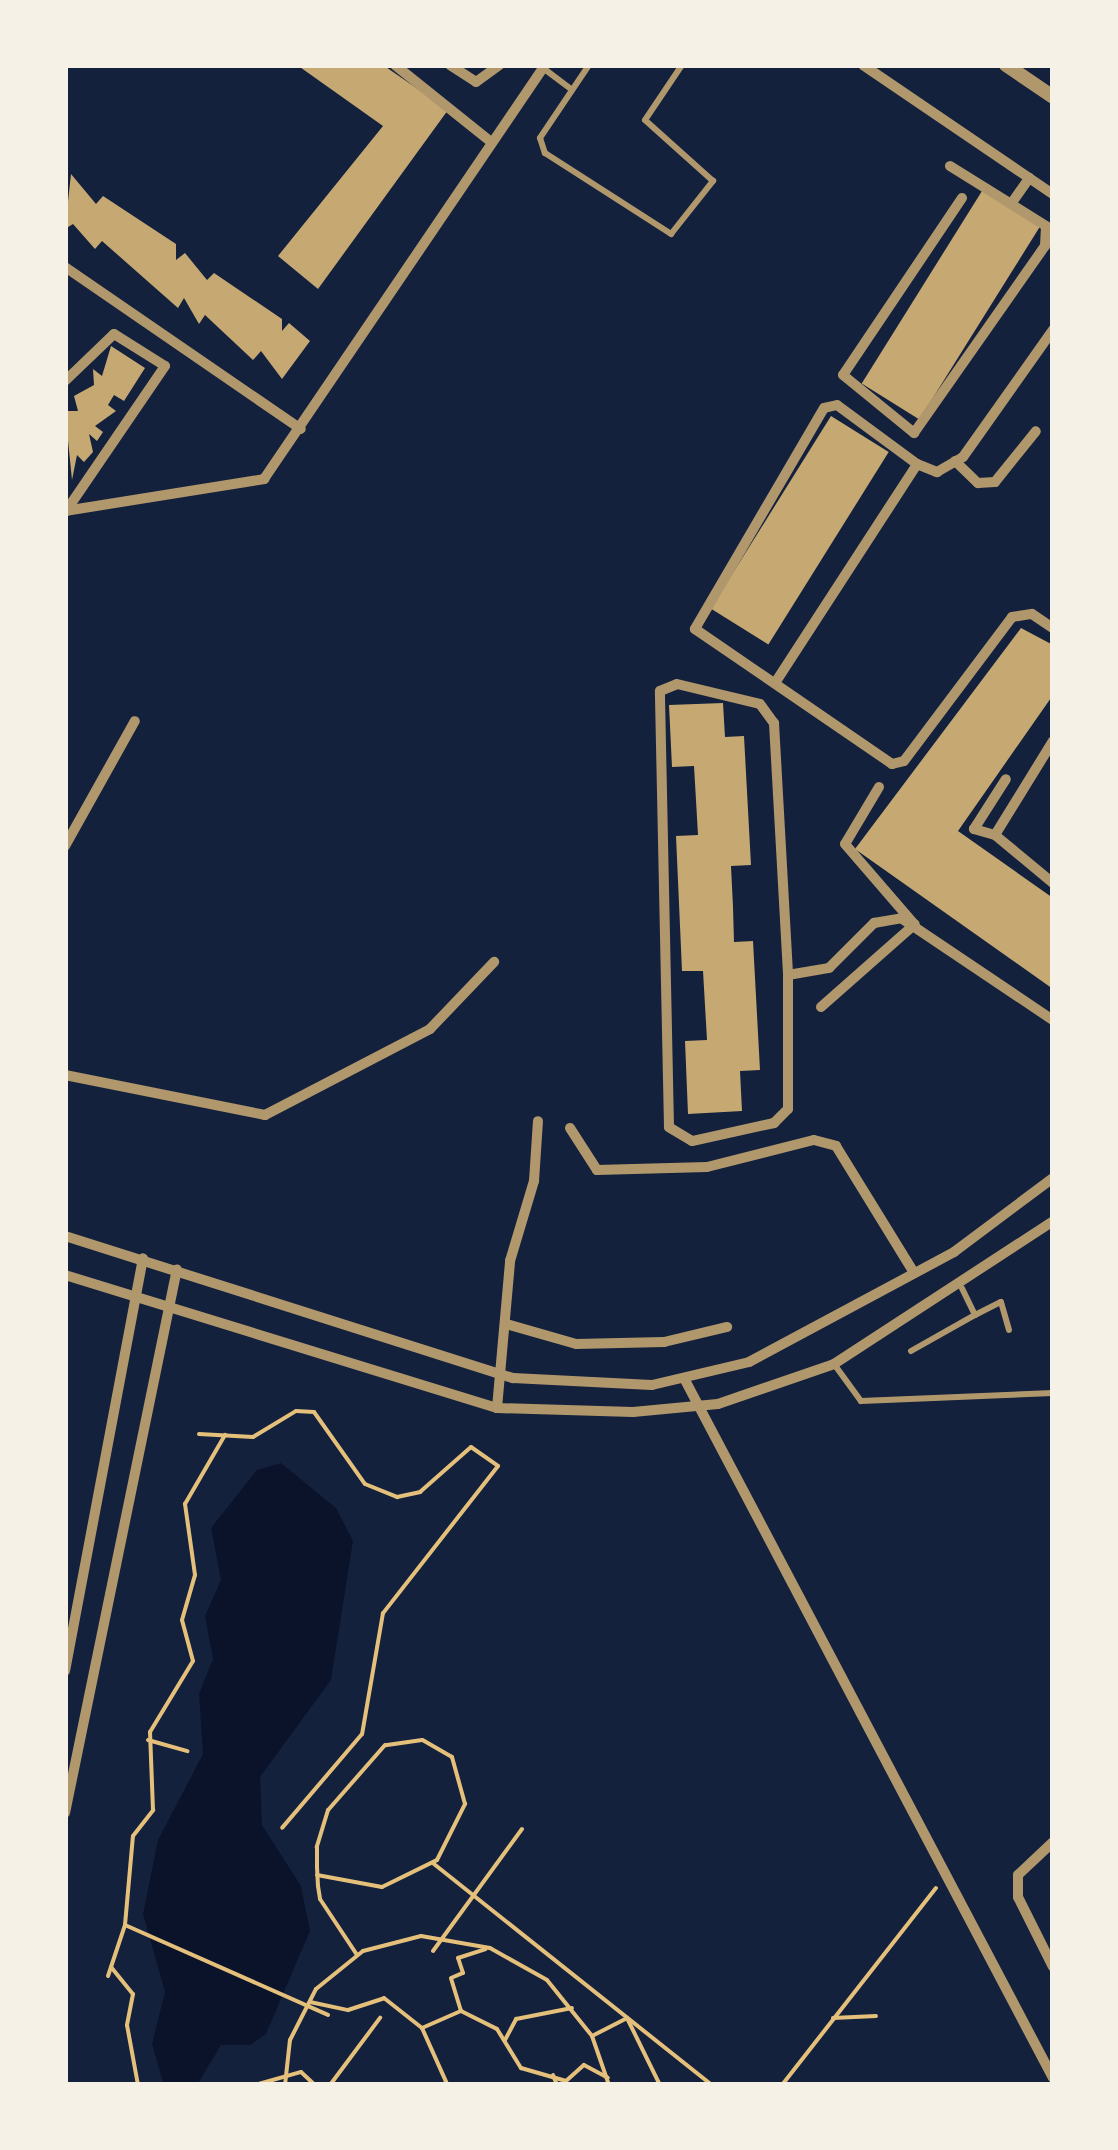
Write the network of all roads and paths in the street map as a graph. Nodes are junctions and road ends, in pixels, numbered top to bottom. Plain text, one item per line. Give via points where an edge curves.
1 (395, 65) edge
2 (450, 65) edge
3 (499, 65) edge
4 (590, 65) edge
5 (682, 65) edge
6 (863, 65) edge
7 (1006, 65) edge
8 (542, 66) edge
9 (572, 90) junction
10 (1053, 97) edge
11 (491, 142) junction
12 (950, 166) dead end
13 (1029, 178) junction
14 (1053, 194) edge
15 (962, 198) dead end
16 (1011, 204) junction
17 (65, 267) edge
18 (1053, 330) edge
19 (65, 381) edge
20 (301, 429) junction
21 (1036, 431) dead end
22 (955, 461) junction
23 (917, 464) junction
24 (66, 511) edge
25 (1053, 628) edge
26 (775, 683) junction
27 (135, 721) dead end
28 (1053, 741) edge
29 (1006, 779) dead end
30 (879, 787) dead end
31 (995, 836) junction
32 (65, 846) edge
33 (1053, 883) edge
34 (915, 924) junction
35 (494, 962) dead end
36 (788, 975) junction
37 (821, 1007) dead end
38 (1053, 1020) edge
39 (65, 1075) edge
40 (538, 1121) dead end
41 (570, 1128) dead end
42 (1053, 1178) edge
43 (1053, 1221) edge
44 (65, 1236) edge
45 (143, 1258) junction
46 (177, 1269) junction
47 (914, 1273) junction
48 (65, 1275) edge
49 (962, 1288) junction
50 (137, 1296) junction
51 (170, 1306) junction
52 (975, 1315) junction
53 (506, 1324) junction
54 (727, 1328) dead end
55 (1009, 1330) dead end
56 (911, 1351) dead end
57 (834, 1364) junction
58 (503, 1375) junction
59 (684, 1380) junction
60 (1053, 1393) edge
61 (702, 1403) junction
62 (497, 1408) junction
63 (199, 1434) dead end
64 (224, 1436) junction
65 (65, 1672) edge
66 (148, 1740) junction
67 (188, 1752) dead end
68 (335, 1770) junction
69 (345, 1780) junction
70 (66, 1805) edge
71 (282, 1828) dead end
72 (522, 1829) dead end
73 (1053, 1842) edge
74 (434, 1863) junction
75 (946, 1874) junction
76 (318, 1875) junction
77 (473, 1896) junction
78 (125, 1925) junction
79 (443, 1938) junction
80 (490, 1948) junction
81 (433, 1951) dead end
82 (357, 1954) junction
83 (1053, 1967) edge
84 (110, 1968) junction
85 (108, 1976) dead end
86 (304, 2005) junction
87 (573, 2008) junction
88 (461, 2011) junction
89 (328, 2015) dead end
90 (876, 2016) dead end
91 (380, 2018) dead end
92 (628, 2018) junction
93 (832, 2018) junction
94 (422, 2028) junction
95 (592, 2036) junction
96 (504, 2040) junction
97 (554, 2075) junction
98 (285, 2076) junction
99 (608, 2078) junction
100 (1053, 2078) edge
101 (447, 2084) edge
102 (138, 2085) edge
103 (255, 2085) edge
104 (285, 2085) edge
105 (315, 2085) edge
106 (330, 2085) edge
107 (498, 2085) edge
108 (558, 2085) edge
109 (609, 2085) edge
110 (660, 2085) edge
111 (712, 2085) edge
112 (782, 2085) edge

1 - 11 street
2 - 3 street via 476,82
4 - 9 lane
5 - 9 lane via 645,120 713,181 671,234 545,153 540,138
6 - 13 street
7 - 10 street
8 - 9 lane
8 - 11 street
11 - 20 street
12 - 16 street
13 - 14 street
13 - 16 street
15 - 16 street via 843,376 914,433 1045,246 1046,226
17 - 20 street
18 - 22 street
19 - 24 street via 114,334 165,366
20 - 24 street via 264,479
21 - 22 street via 995,482 978,483
22 - 23 street via 937,472
23 - 26 street
23 - 26 street via 837,404 824,408 694,617 696,629
25 - 26 street via 1032,614 1012,617 904,761 892,764
27 - 32 street
28 - 31 street
29 - 31 street via 974,829
30 - 34 street via 845,844
31 - 33 street
34 - 36 street via 874,923 829,968
34 - 37 street
34 - 38 street
35 - 39 street via 430,1030 265,1115
36 - 36 street via 788,1109 774,1123 676,1139 660,692 677,684 760,704 774,723
40 - 53 street
41 - 47 street via 597,1170 707,1167 814,1140 836,1146
42 - 47 street
43 - 49 street
44 - 45 street
45 - 46 street
45 - 50 street
46 - 51 street
46 - 58 street
47 - 59 street via 749,1362
48 - 50 street
49 - 52 lane
49 - 57 street
50 - 51 street
50 - 65 street
51 - 62 street
51 - 70 street
52 - 55 lane via 1001,1302
52 - 56 lane
53 - 54 street via 576,1344
53 - 58 street
57 - 60 lane via 861,1400
57 - 61 street
58 - 59 street
58 - 62 street
59 - 61 street
61 - 62 street via 537,1416
61 - 75 street
63 - 64 path
64 - 66 path via 185,1504 195,1575 181,1611 192,1669
64 - 68 path via 253,1437 314,1412 365,1484 397,1497 420,1492 470,1447 498,1466 383,1613 368,1719
66 - 67 path
66 - 78 path via 154,1810 134,1836
68 - 69 path
68 - 71 path
69 - 74 path via 397,1740 422,1740 452,1758 465,1804
69 - 76 path via 321,1828
72 - 77 path
73 - 83 street via 1018,1875 1018,1897
74 - 76 path via 382,1887
74 - 77 path
75 - 93 path
75 - 100 street
76 - 82 path via 329,1924
77 - 79 path
77 - 92 path
78 - 84 path
78 - 86 path
79 - 80 path
79 - 81 path
79 - 82 path via 401,1938
80 - 87 path via 528,1966
80 - 88 path via 458,1958 463,1973 450,1978
82 - 86 path
84 - 85 path
84 - 102 path via 133,1994 127,2025
86 - 89 path
86 - 94 path via 324,1999 348,2010 379,1996
86 - 98 path
87 - 95 path
87 - 96 path via 516,2020
88 - 94 path
88 - 96 path
90 - 93 path
91 - 106 path
92 - 95 path
92 - 110 path
92 - 111 path
93 - 112 path
94 - 101 path
95 - 99 path
96 - 97 path via 516,2066
97 - 99 path via 569,2081 584,2065
97 - 108 path
98 - 103 path
98 - 104 path
98 - 105 path via 304,2072
99 - 109 path
101 - 107 path

